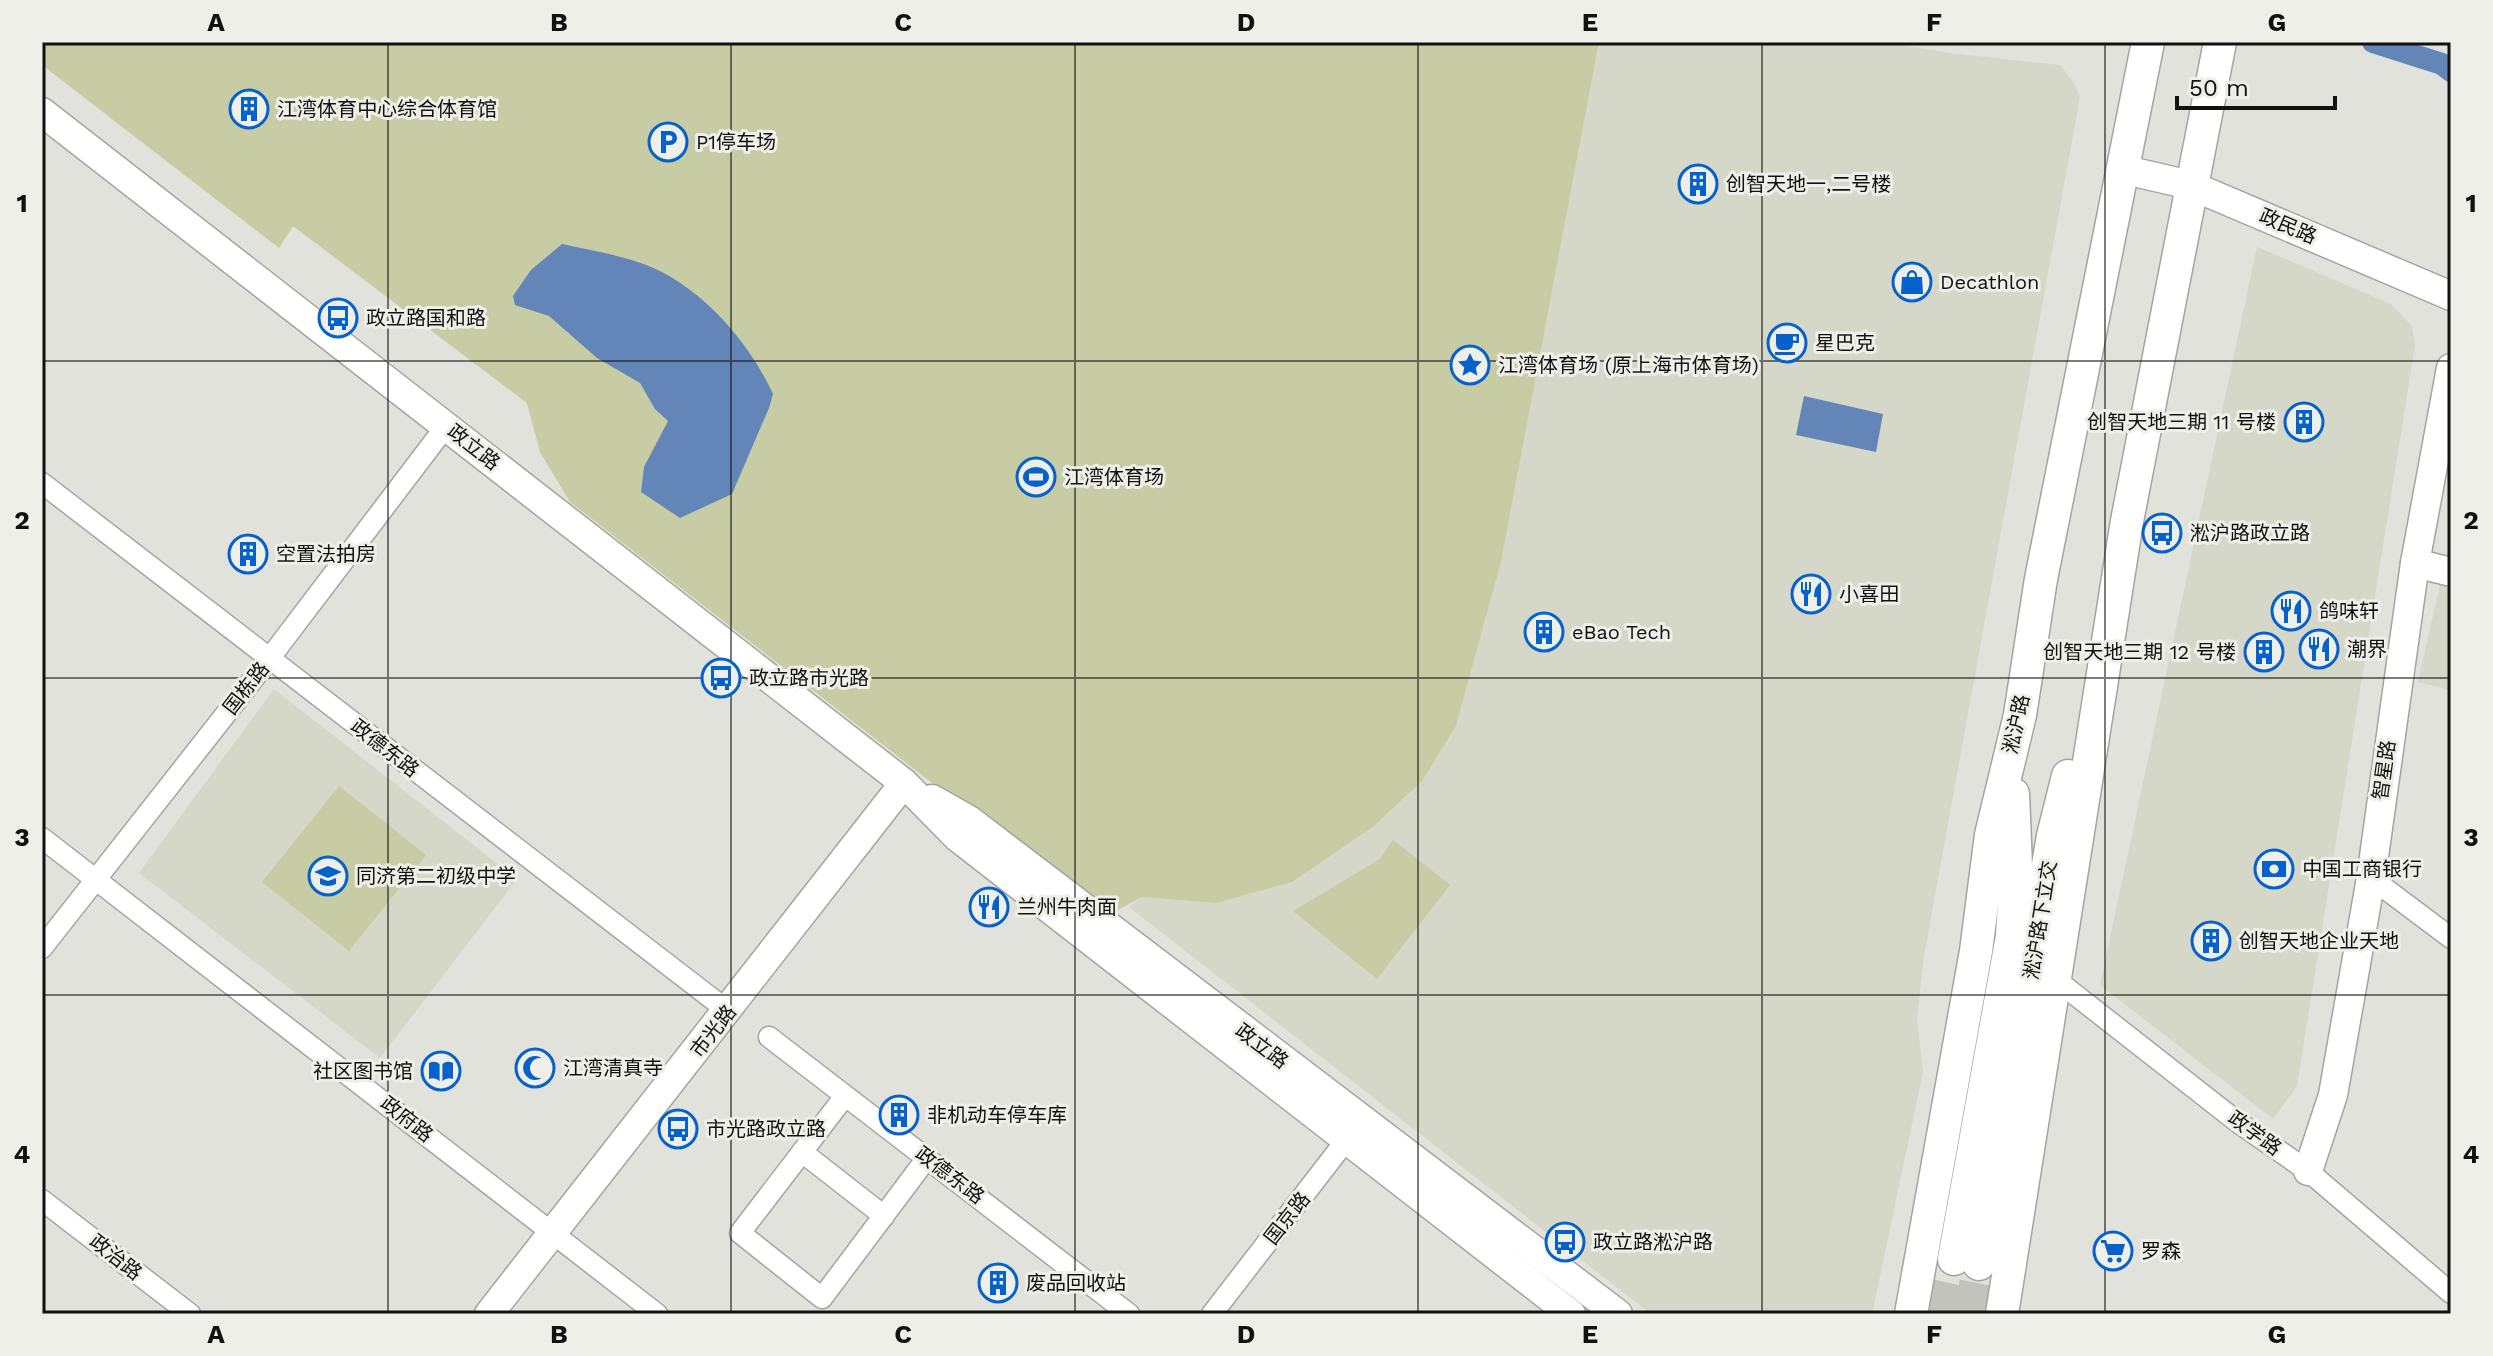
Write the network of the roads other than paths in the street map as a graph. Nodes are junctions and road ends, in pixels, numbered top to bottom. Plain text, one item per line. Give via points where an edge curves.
1 (2148, 42) edge
2 (2220, 42) edge
3 (2236, 42) edge
4 (2216, 101) junction
5 (42, 112) edge
6 (2121, 169) junction
7 (2190, 185) junction
8 (2451, 296) edge
9 (2451, 368) edge
10 (446, 426) junction
11 (42, 483) edge
12 (2415, 563) junction
13 (2451, 572) edge
14 (2118, 579) junction
15 (269, 659) junction
16 (2020, 715) junction
17 (904, 783) junction
18 (42, 838) edge
19 (2371, 878) junction
20 (96, 879) junction
21 (2451, 938) edge
22 (42, 948) edge
23 (2055, 979) junction
24 (728, 1011) junction
25 (769, 1037) dead end
26 (845, 1096) junction
27 (1354, 1130) junction
28 (802, 1152) junction
29 (927, 1158) junction
30 (2308, 1171) junction
31 (42, 1200) edge
32 (884, 1216) junction
33 (551, 1231) junction
34 (2451, 1293) edge
35 (190, 1314) edge
36 (489, 1314) edge
37 (657, 1314) edge
38 (1129, 1314) edge
39 (1212, 1314) edge
40 (1571, 1314) edge
41 (1618, 1314) edge
42 (1911, 1314) edge
43 (2002, 1314) edge

1 - 6 main road, 淞沪路
2 - 4 main road
3 - 4 main road
4 - 7 main road
5 - 10 main road, 政立路
6 - 7 main road, 政民路
6 - 16 main road, 淞沪路 via 2041,579
7 - 8 main road, 政民路
7 - 14 main road
9 - 12 main road, 智星路
10 - 15 street, 国栋路
10 - 17 main road, 政立路
11 - 15 street, 政德东路
12 - 13 main road
12 - 19 main road, 智星路
14 - 16 main road, 淞沪路下立交 via 2053,836 1967,1262 2012,936 2012,812
14 - 23 main road
15 - 20 street, 国栋路
15 - 24 street, 政德东路
16 - 42 main road, 淞沪路 via 1991,835 1976,951
17 - 24 main road, 市光路
17 - 27 main road, 政立路 via 969,820
18 - 20 street, 政府路
19 - 21 street
19 - 30 main road, 智星路 via 2333,1095
20 - 22 street, 国栋路
20 - 33 street, 政府路
23 - 30 street, 政学路
23 - 43 main road
24 - 33 main road, 市光路
25 - 26 street, 政德东路
26 - 28 street
26 - 29 street, 政德东路
27 - 39 street, 国京路
27 - 40 main road, 政立路
27 - 41 main road, 政立路
28 - 32 street
28 - 32 street via 740,1233 822,1298
29 - 32 street
29 - 38 street, 政德东路
30 - 34 street, 政学路
31 - 35 street, 政治路
33 - 36 main road, 市光路
33 - 37 street, 政府路

